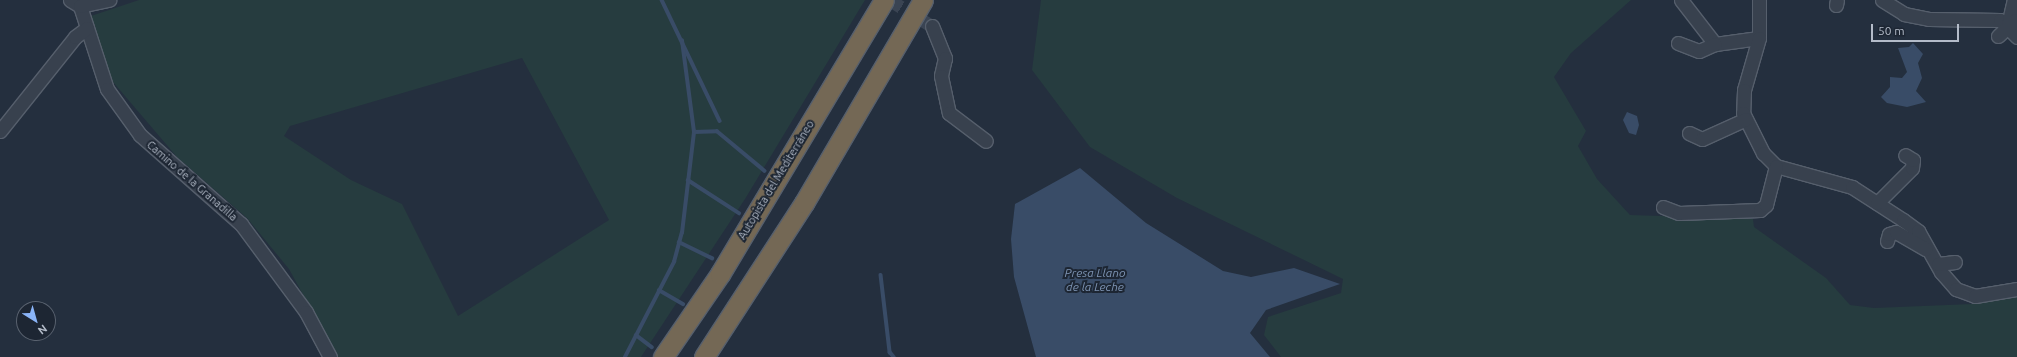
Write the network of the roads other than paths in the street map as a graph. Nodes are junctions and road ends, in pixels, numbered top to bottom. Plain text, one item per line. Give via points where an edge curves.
1 (109, 0) edge
2 (884, 0) edge
3 (924, 0) edge
4 (1681, 0) edge
5 (1759, 0) edge
6 (1882, 0) edge
7 (2014, 0) edge
8 (75, 3) edge
9 (2012, 22) edge
10 (932, 26) tunnel mouth
11 (87, 28) junction
12 (1998, 36) dead end
13 (2017, 37) edge
14 (1759, 38) junction
15 (1678, 43) dead end
16 (1715, 44) junction
17 (1746, 119) junction
18 (0, 131) edge
19 (1689, 133) dead end
20 (986, 141) dead end
21 (1905, 155) dead end
22 (1776, 166) junction
23 (1877, 203) junction
24 (1663, 207) dead end
25 (1887, 241) dead end
26 (1936, 258) junction
27 (1955, 262) dead end
28 (2017, 289) edge
29 (330, 357) edge
30 (663, 357) edge
31 (704, 357) edge

1 - 8 street
2 - 30 highway, Autopista del Mediterráneo via 720,274
3 - 31 highway via 804,203
4 - 16 street
5 - 14 street
6 - 9 street via 1904,14 1929,19
7 - 9 street
8 - 11 street, Camino de la Granadilla
9 - 12 street
9 - 13 street
10 - 20 street via 945,58 942,76 949,113
11 - 18 street via 75,38
11 - 29 street, Camino de la Granadilla via 107,89 147,144 241,224 306,312
14 - 16 street
14 - 17 street via 1744,90
15 - 16 street via 1699,51
17 - 19 street via 1702,139
17 - 22 street via 1763,153
21 - 23 street via 1914,163 1909,175
22 - 23 street via 1822,186 1852,187
22 - 24 street via 1766,204 1760,210 1679,213
23 - 26 street via 1918,231
25 - 26 street via 1889,234 1896,232
26 - 27 street
26 - 28 street via 1956,289 1975,296

